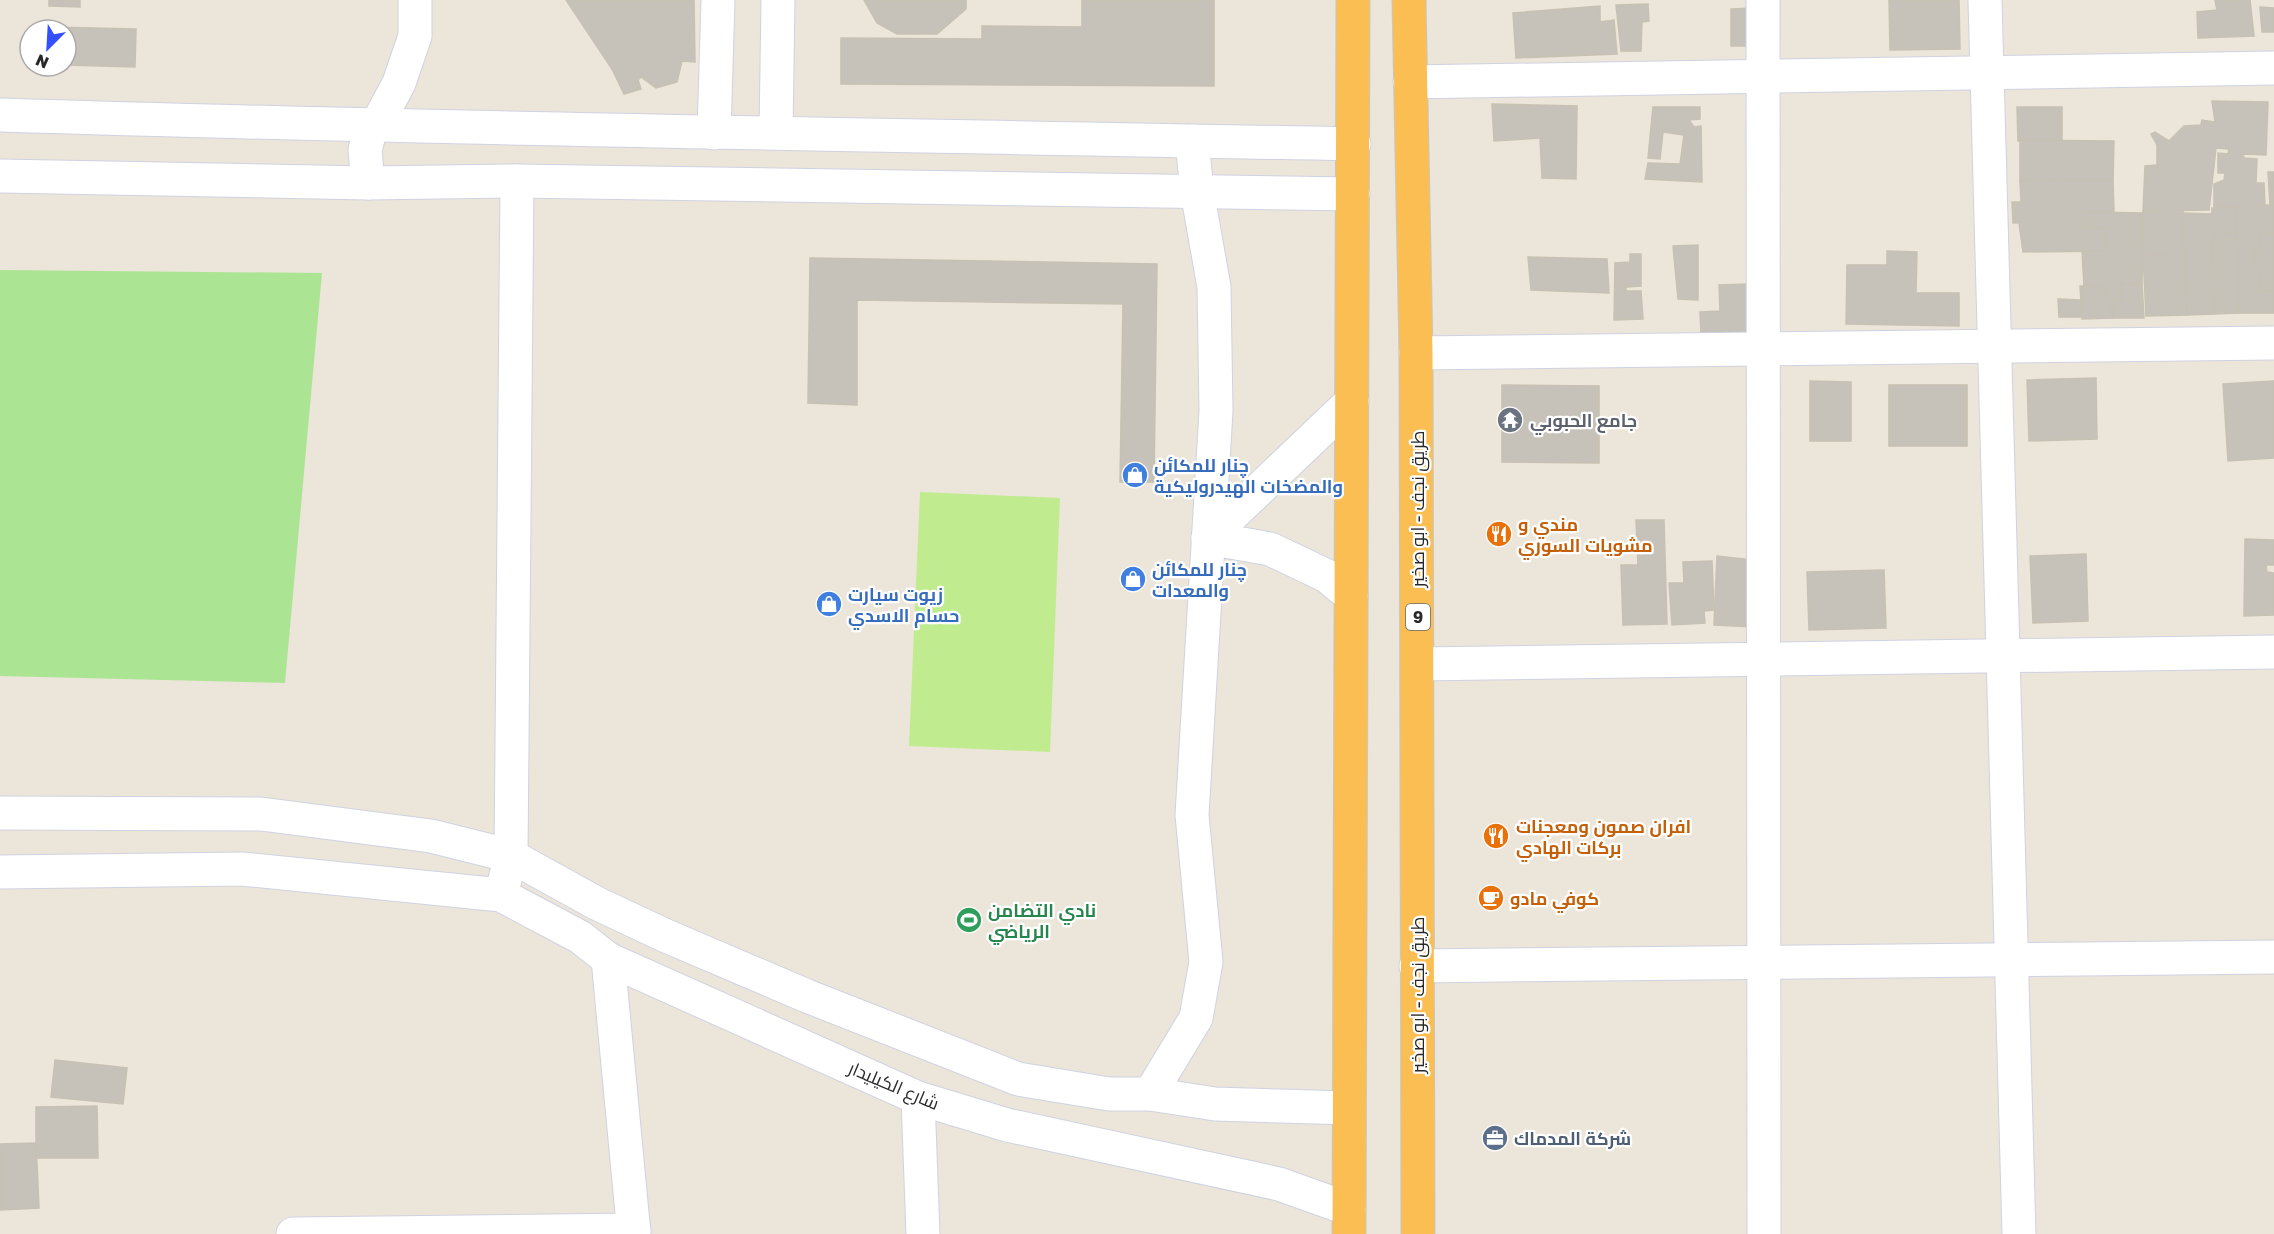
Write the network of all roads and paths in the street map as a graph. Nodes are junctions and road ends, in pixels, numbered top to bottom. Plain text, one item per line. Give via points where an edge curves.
1 (415, 0) edge
2 (718, 0) edge
3 (778, 0) edge
4 (1353, 0) edge
5 (1409, 0) edge
6 (1764, 0) edge
7 (1985, 0) edge
8 (2274, 68) edge
9 (1987, 73) junction
10 (1764, 76) junction
11 (1410, 82) junction
12 (0, 115) edge
13 (376, 126) junction
14 (776, 132) junction
15 (714, 133) junction
16 (1192, 141) junction
17 (1354, 144) junction
18 (0, 176) edge
19 (517, 181) junction
20 (368, 183) junction
21 (1197, 191) junction
22 (1353, 194) junction
23 (2274, 344) edge
24 (1994, 346) junction
25 (1764, 349) junction
26 (1416, 353) junction
27 (1352, 401) junction
28 (1208, 538) junction
29 (1351, 596) junction
30 (2274, 652) edge
31 (2003, 656) junction
32 (1764, 659) junction
33 (1418, 664) junction
34 (0, 813) edge
35 (511, 856) junction
36 (0, 872) edge
37 (501, 896) junction
38 (2274, 957) edge
39 (609, 959) junction
40 (2011, 960) junction
41 (1764, 963) junction
42 (1416, 966) junction
43 (1150, 1094) junction
44 (918, 1098) junction
45 (1349, 1108) junction
46 (1349, 1221) edge
47 (634, 1232) edge
48 (293, 1234) edge
49 (923, 1234) edge
50 (1418, 1234) edge
51 (1764, 1234) edge
52 (2019, 1234) edge

1 - 13 street via 415,36 399,83
2 - 15 street
3 - 14 street
4 - 17 highway
5 - 11 highway, طريق نجف - ابو صخير / 9
6 - 10 street
7 - 9 street
8 - 9 street
9 - 10 street
9 - 24 street
10 - 11 street
10 - 25 street
11 - 26 highway, طريق نجف - ابو صخير / 9
12 - 13 street
13 - 15 street
13 - 20 street via 370,130 365,150
14 - 15 street
14 - 16 street
16 - 17 street
16 - 21 street
17 - 22 highway
18 - 20 street
19 - 20 street
19 - 21 street
19 - 35 street
21 - 22 street
21 - 28 street via 1214,286 1216,411
22 - 27 highway
23 - 24 street
24 - 25 street
24 - 31 street
25 - 26 street
25 - 32 street
26 - 33 highway, طريق نجف - ابو صخير / 9
27 - 28 street
27 - 29 highway
28 - 29 street via 1270,549 1327,576
28 - 43 street via 1192,815 1206,962 1196,1018
29 - 45 highway
30 - 31 street
31 - 32 street
31 - 40 street
32 - 33 street
32 - 41 street
33 - 42 highway, طريق نجف - ابو صخير / 9
34 - 35 street via 261,814 431,836
35 - 37 street
35 - 43 street via 596,903 807,996 1018,1079 1109,1094
36 - 37 street via 242,869
37 - 39 street, شارع الكيليدار via 580,937
38 - 40 street
39 - 44 street, شارع الكيليدار
39 - 47 street
40 - 41 street
40 - 52 street
41 - 42 street
41 - 51 street
42 - 50 highway, طريق نجف - ابو صخير / 9
43 - 45 street via 1215,1104
44 - 46 street, شارع الكيليدار via 1007,1125 1279,1184
44 - 49 street
45 - 46 highway
47 - 48 street

